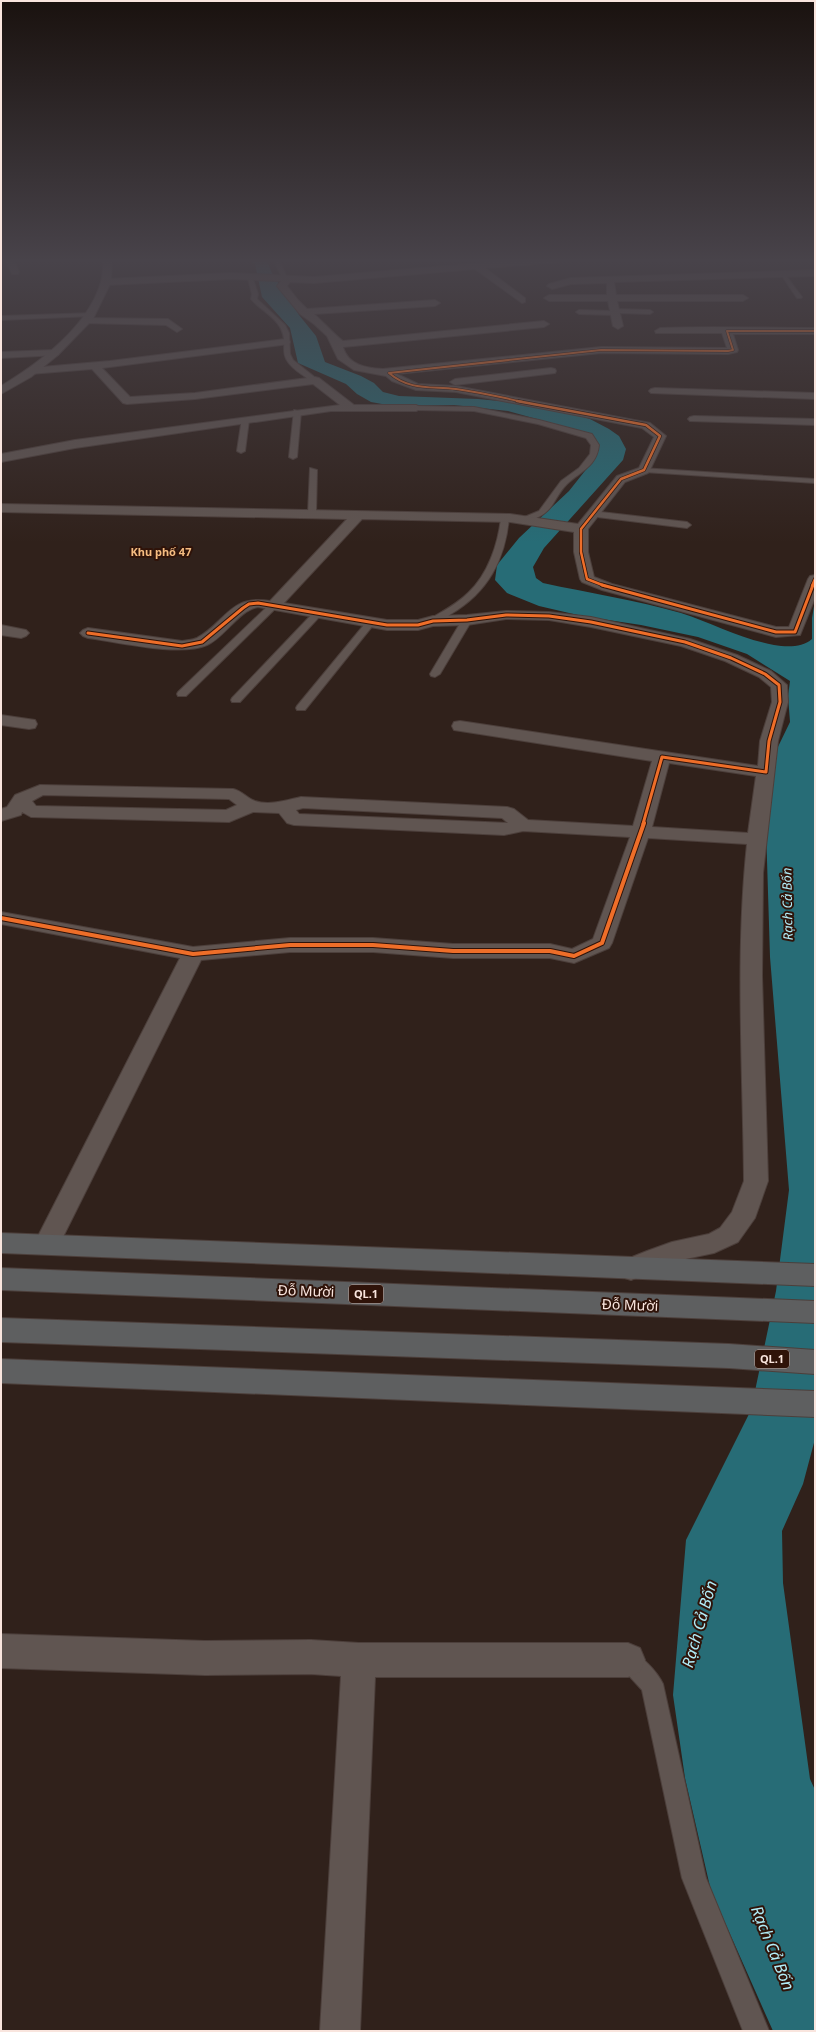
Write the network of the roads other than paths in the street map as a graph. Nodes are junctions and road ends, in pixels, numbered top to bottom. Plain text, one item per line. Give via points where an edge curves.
1 (54, 353) joint
2 (195, 353) edge
3 (287, 353) edge
4 (341, 353) edge
5 (573, 353) edge
6 (1, 355) edge
7 (94, 365) junction
8 (551, 371) dead end
9 (30, 372) junction
10 (389, 373) junction
11 (315, 380) junction
12 (665, 381) dead end
13 (705, 381) dead end
14 (416, 387) junction
15 (1, 391) edge
16 (655, 391) dead end
17 (815, 396) edge
18 (350, 407) junction
19 (416, 408) joint
20 (297, 412) junction
21 (694, 419) dead end
22 (245, 420) junction
23 (815, 422) edge
24 (241, 451) dead end
25 (292, 456) dead end
26 (1, 458) edge
27 (313, 470) dead end
28 (644, 470) junction
29 (815, 481) edge
30 (1, 508) edge
31 (312, 514) junction
32 (592, 514) junction
33 (358, 515) junction
34 (505, 518) junction
35 (525, 520) junction
36 (687, 526) dead end
37 (578, 528) junction
38 (815, 579) edge
39 (274, 605) junction
40 (318, 613) junction
41 (467, 620) junction
42 (434, 621) junction
43 (371, 622) junction
44 (1, 630) edge
45 (21, 633) dead end
46 (88, 633) dead end
47 (435, 674) dead end
48 (182, 694) dead end
49 (236, 700) dead end
50 (301, 708) dead end
51 (1, 720) edge
52 (29, 724) dead end
53 (460, 726) dead end
54 (662, 757) junction
55 (766, 772) junction
56 (1, 815) edge
57 (641, 832) junction
58 (757, 839) junction
59 (1, 918) edge
60 (193, 954) junction
61 (1, 1243) edge
62 (47, 1244) junction
63 (631, 1269) junction
64 (815, 1275) edge
65 (1, 1279) edge
66 (815, 1312) edge
67 (1, 1330) edge
68 (815, 1362) edge
69 (1, 1371) edge
70 (815, 1404) edge
71 (1, 1652) edge
72 (359, 1660) junction
73 (628, 1660) joint
74 (340, 2031) edge
75 (756, 2031) edge

1 - 6 street
1 - 9 street
2 - 7 street
3 - 11 lane via 292,363
4 - 10 street via 353,366 364,371
5 - 10 street
7 - 9 street
7 - 11 street via 127,401 195,396
8 - 14 street
9 - 15 street
10 - 14 street via 396,379
11 - 18 street
12 - 13 street
14 - 28 street via 456,389 646,425 660,436
16 - 17 street
18 - 19 street
18 - 20 street
19 - 35 lane via 474,409 539,422 589,436 595,445 594,454 582,470 564,483 542,512
20 - 22 street
20 - 25 lane
21 - 23 street
22 - 24 lane
22 - 26 street via 75,444
27 - 31 lane
28 - 29 lane
28 - 32 street via 620,479
30 - 31 street
31 - 33 street
32 - 36 lane
32 - 37 street
33 - 34 street
33 - 39 street
34 - 35 street
34 - 42 lane via 504,532 495,560 474,592
35 - 37 street
37 - 38 street via 580,552 587,579 607,587 776,632 795,632
39 - 40 street
39 - 46 street via 249,604 202,642 182,646
39 - 48 lane
40 - 43 street
40 - 49 lane
41 - 42 street
41 - 47 lane
41 - 55 street via 506,615 549,616 591,622 685,642 731,658 765,674 779,685 780,702 770,741
42 - 43 street via 418,625
43 - 50 lane
44 - 45 street
51 - 52 street
53 - 54 street
54 - 55 street
54 - 57 street
55 - 58 street
56 - 57 street via 14,811 21,799 40,790 233,794 250,806 284,808 301,802 507,813 523,825
57 - 58 street
57 - 60 street via 602,943 574,956 550,951 453,951 373,945 290,945
58 - 63 street via 752,936 756,1181 749,1204 729,1235 718,1241 672,1252
59 - 60 street
60 - 62 street
61 - 62 highway
62 - 63 highway
63 - 64 highway
65 - 66 highway, Đỗ Mười / QL.1
67 - 68 highway, QL.1 via 729,1356
69 - 70 highway
71 - 72 street
72 - 73 street
72 - 74 street
73 - 75 lane via 652,1684 694,1878

